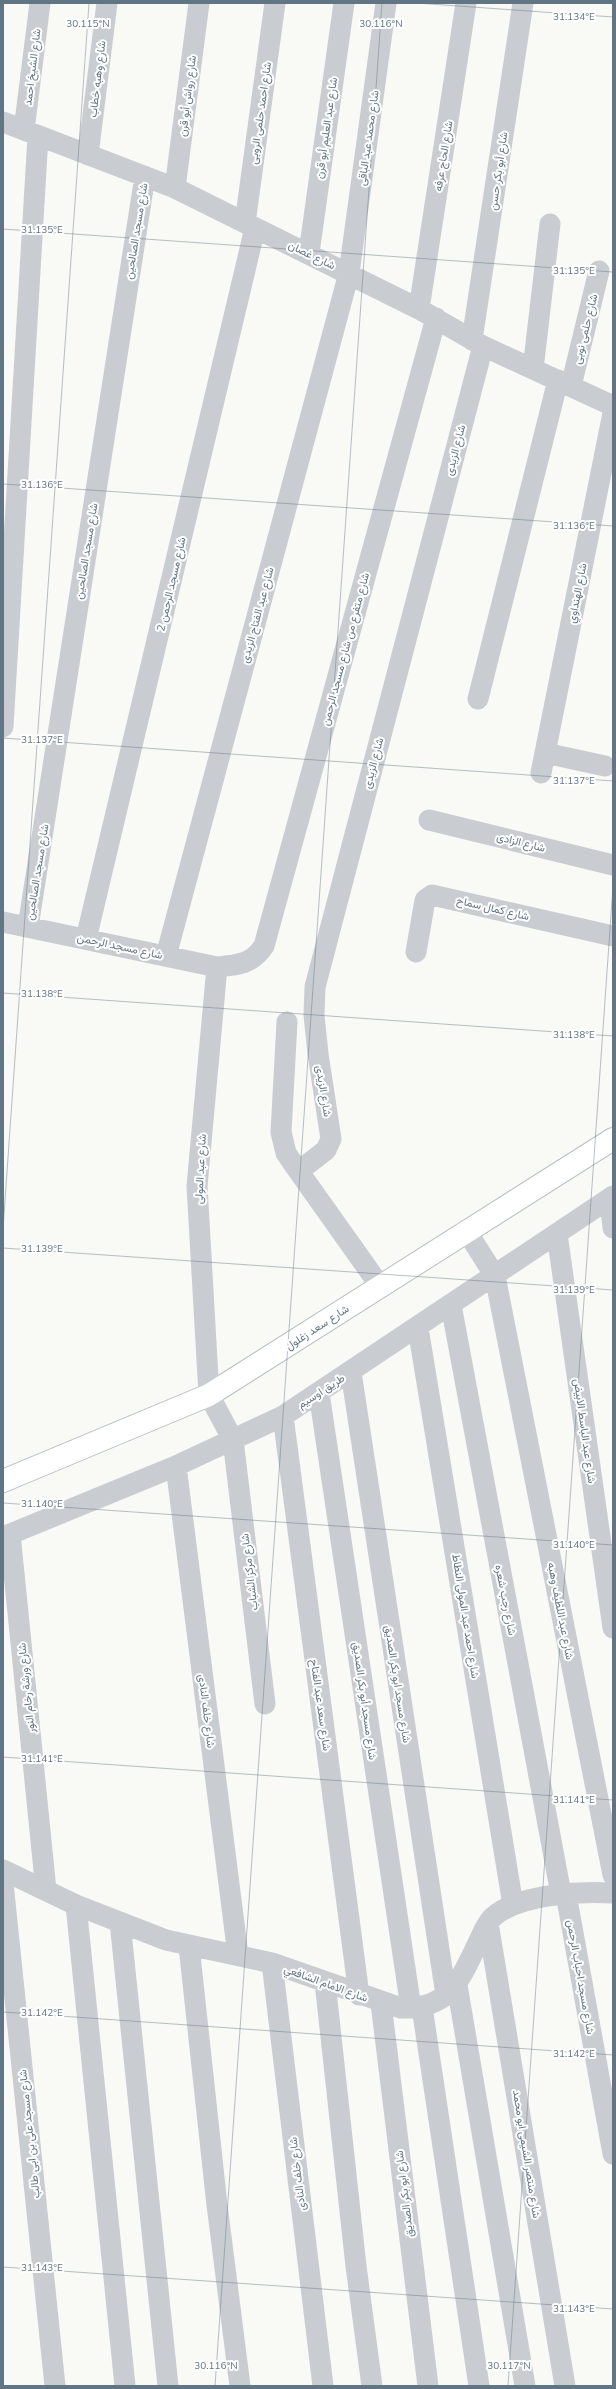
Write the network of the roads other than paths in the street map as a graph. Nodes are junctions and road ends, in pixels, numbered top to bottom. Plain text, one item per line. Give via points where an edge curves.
1 (40, 3) edge
2 (107, 3) edge
3 (199, 3) edge
4 (275, 3) edge
5 (344, 3) edge
6 (386, 3) edge
7 (466, 3) edge
8 (522, 3) edge
9 (3, 122) edge
10 (31, 133) junction
11 (88, 155) junction
12 (145, 176) junction
13 (175, 188) junction
14 (550, 224) dead end
15 (250, 226) junction
16 (309, 252) junction
17 (599, 271) dead end
18 (349, 273) junction
19 (428, 314) junction
20 (478, 343) junction
21 (533, 369) junction
22 (564, 383) junction
23 (613, 406) edge
24 (613, 413) edge
25 (478, 699) dead end
26 (3, 727) edge
27 (545, 753) junction
28 (605, 766) dead end
29 (541, 773) dead end
30 (429, 820) dead end
31 (613, 865) edge
32 (3, 922) edge
33 (28, 927) junction
34 (613, 936) edge
35 (86, 939) junction
36 (416, 952) dead end
37 (166, 956) junction
38 (227, 966) junction
39 (287, 1022) dead end
40 (613, 1139) edge
41 (299, 1171) junction
42 (611, 1198) edge
43 (613, 1228) edge
44 (466, 1230) junction
45 (557, 1234) junction
46 (495, 1276) junction
47 (380, 1286) junction
48 (451, 1305) junction
49 (418, 1328) junction
50 (351, 1372) junction
51 (319, 1393) junction
52 (208, 1395) junction
53 (283, 1416) junction
54 (234, 1440) junction
55 (176, 1466) junction
56 (3, 1481) edge
57 (7, 1535) edge
58 (613, 1628) edge
59 (265, 1704) dead end
60 (3, 1870) edge
61 (613, 1875) edge
62 (3, 1883) edge
63 (46, 1890) junction
64 (613, 1893) edge
65 (563, 1894) junction
66 (76, 1905) junction
67 (513, 1905) junction
68 (120, 1922) junction
69 (488, 1923) junction
70 (189, 1946) junction
71 (238, 1955) junction
72 (272, 1963) junction
73 (324, 1982) junction
74 (451, 1990) junction
75 (359, 1995) junction
76 (381, 2003) junction
77 (417, 2007) junction
78 (613, 2154) edge
79 (55, 2386) edge
80 (125, 2386) edge
81 (168, 2386) edge
82 (240, 2386) edge
83 (323, 2386) edge
84 (372, 2386) edge
85 (428, 2386) edge
86 (479, 2386) edge
87 (525, 2386) edge
88 (565, 2386) edge

1 - 10 street, شارع الشيخ احمد
2 - 11 street, شارع وهبه خطاب
3 - 13 street, شارع رواش أبو قرن
4 - 15 street, شارع احمد حلمى الروبى
5 - 16 street, شارع عبد العليم أبو قرن
6 - 18 street, شارع محمد عبد الباقى
7 - 19 street, شارع الحاج عرفه
8 - 20 street, شارع أبو بكر حسن
9 - 10 street, شارع غصان
10 - 11 street, شارع غصان
10 - 26 street, شارع الشيخ احمد
11 - 12 street, شارع غصان
12 - 13 street, شارع غصان
12 - 33 street, شارع مسجد الصالحين
13 - 15 street, شارع غصان
14 - 21 street
15 - 16 street, شارع غصان
15 - 35 street, شارع مسجد الرحمن 2
16 - 18 street, شارع غصان
17 - 22 street, شارع حلمى نوبى
18 - 19 street, شارع غصان
18 - 37 street, شارع عبد الفتاح الزيدى
19 - 20 street, شارع غصان
19 - 38 street, شارع متفرع من شارع مسجد الرحمن via 264,946 258,956 248,963
20 - 21 street, شارع غصان
20 - 41 street, شارع الزيدى via 315,987 314,1015 318,1054 331,1139 326,1150
21 - 22 street, شارع غصان
22 - 23 street, شارع غصان
22 - 25 street, شارع حلمى نوبى
24 - 27 street, شارع الهنداوي
27 - 28 street
27 - 29 street, شارع الهنداوي
30 - 31 street, شارع الزادى
32 - 33 street, شارع مسجد الرحمن
33 - 35 street, شارع مسجد الرحمن
34 - 36 street, شارع كمال سماح via 432,895 425,900
35 - 37 street, شارع مسجد الرحمن
37 - 38 street, شارع مسجد الرحمن
38 - 52 street, شارع عبد المولى via 197,1186
39 - 41 street via 280,1132 286,1153
40 - 44 street, شارع سعد زغلول
41 - 47 street
42 - 43 street
42 - 45 street, طريق اوسيم
44 - 46 street
44 - 47 street, شارع سعد زغلول
45 - 46 street, طريق اوسيم
45 - 58 street, شارع عبد الباسط الابيض
46 - 48 street, طريق اوسيم
46 - 61 street, شارع عبد اللطيف وهبه
47 - 52 street, شارع سعد زغلول
48 - 49 street, طريق اوسيم
48 - 65 street, شارع رجب شعره
49 - 50 street, طريق اوسيم
49 - 67 street, شارع احمد عبد المولى النطاط
50 - 51 street, طريق اوسيم
50 - 74 street, شارع مسجد ابو بكر الصديق
51 - 53 street, طريق اوسيم
51 - 77 street, شارع مسجد أبو بكر الصديق
52 - 54 street
52 - 56 street, شارع سعد زغلول
53 - 54 street, طريق اوسيم
53 - 75 street, شارع سعد عبد الفتاح
54 - 55 street, طريق اوسيم
54 - 59 street, شارع مركز الشباب
55 - 57 street, طريق اوسيم
55 - 71 street, شارع خلف النادى
57 - 63 street, شارع ورشة رخام النور
60 - 63 street, شارع الامام الشافعي
62 - 79 street, شارع مسجد على بن ابى طالب
63 - 66 street, شارع الامام الشافعي
64 - 65 street
65 - 67 street
65 - 78 street, شارع مسجد احباب الرحمن
66 - 68 street, شارع الامام الشافعي
66 - 80 street
67 - 69 street
68 - 70 street, شارع الامام الشافعي
68 - 81 street
69 - 74 street
69 - 88 street, شارع منتصر الشيمى ابو محمد
70 - 71 street, شارع الامام الشافعي
70 - 82 street via 217,2205
71 - 72 street, شارع الامام الشافعي
72 - 73 street, شارع الامام الشافعي
72 - 83 street, شارع خلف النادى
73 - 75 street, شارع الامام الشافعي
73 - 84 street
74 - 77 street
74 - 87 street, شارع مسجد ابو بكر الصديق
75 - 76 street, شارع الامام الشافعي
76 - 77 street, شارع الامام الشافعي via 396,2007
76 - 85 street, شارع ابو بكر الصديق
77 - 86 street, شارع مسجد أبو بكر الصديق

